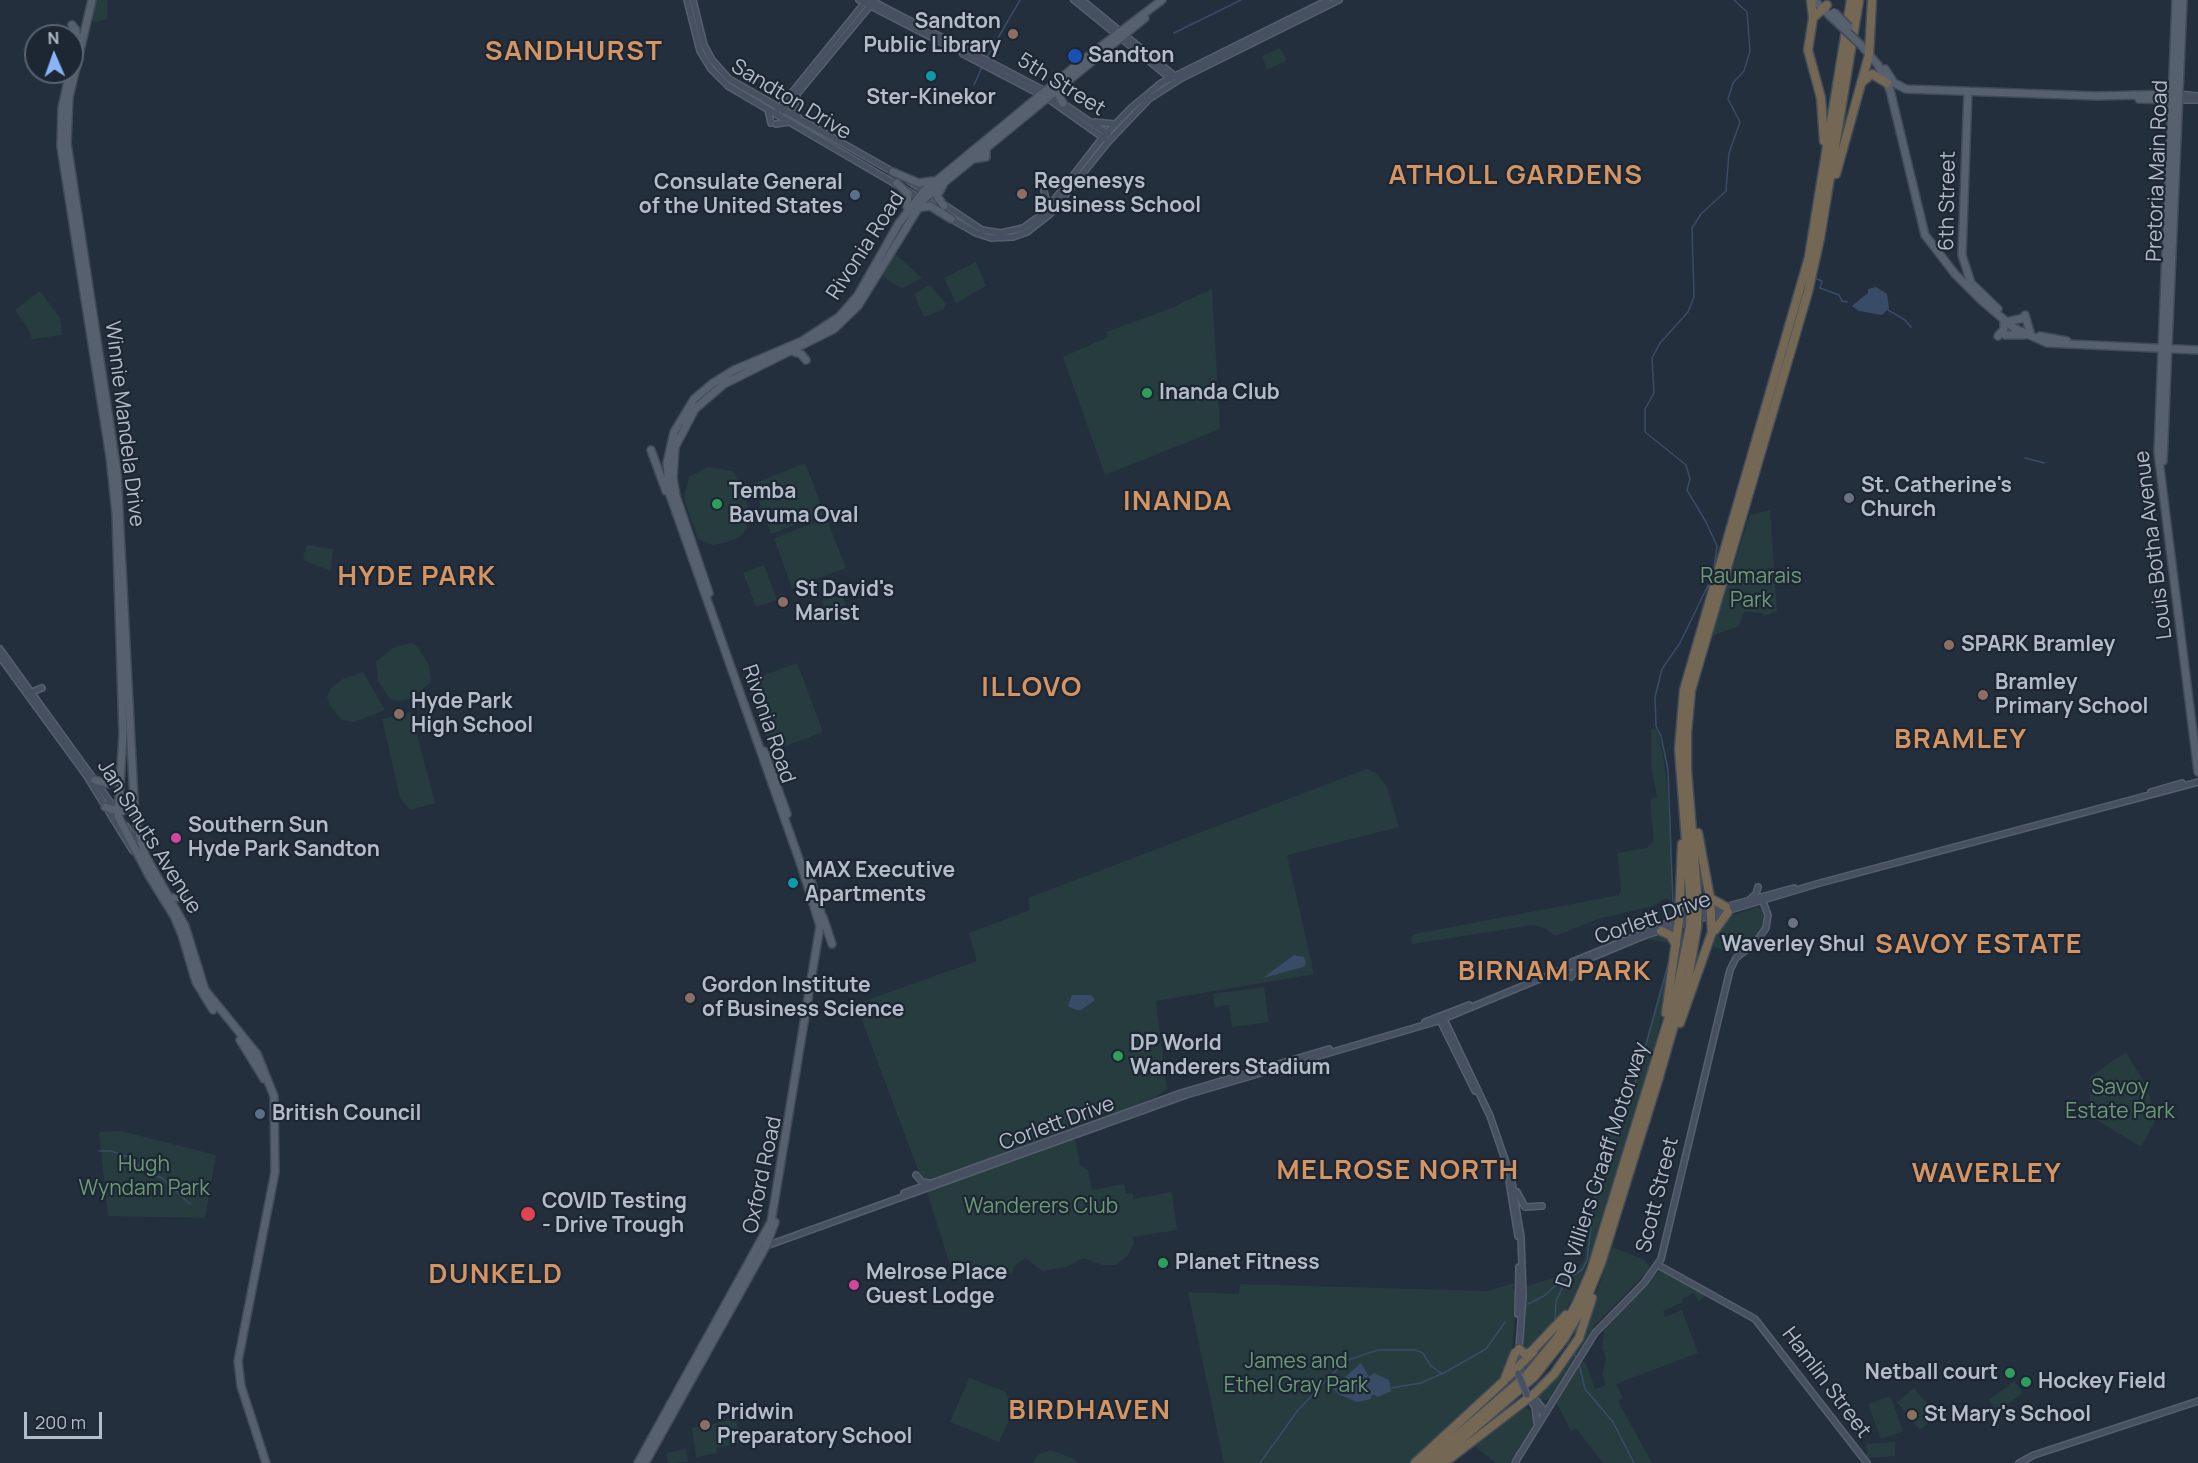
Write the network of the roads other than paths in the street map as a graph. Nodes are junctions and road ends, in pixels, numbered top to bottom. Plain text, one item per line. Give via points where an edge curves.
1 (87, 0) edge
2 (92, 0) edge
3 (687, 0) edge
4 (693, 0) edge
5 (1074, 0) edge
6 (1082, 0) edge
7 (1162, 0) edge
8 (1169, 0) edge
9 (1328, 0) edge
10 (1333, 0) edge
11 (1339, 0) edge
12 (1813, 0) edge
13 (1851, 0) edge
14 (1859, 0) edge
15 (1872, 0) edge
16 (2176, 0) edge
17 (2183, 0) edge
18 (869, 1) edge
19 (1823, 3) edge
20 (1813, 18) junction
21 (83, 19) junction
22 (1286, 23) junction
23 (74, 24) edge
24 (82, 24) edge
25 (1120, 34) junction
26 (1865, 46) junction
27 (1103, 52) junction
28 (1078, 64) junction
29 (1162, 71) junction
30 (1174, 78) junction
31 (1064, 83) junction
32 (1161, 83) junction
33 (1887, 83) junction
34 (67, 84) edge
35 (1859, 86) junction
36 (1897, 86) junction
37 (1032, 89) junction
38 (801, 90) junction
39 (1968, 91) junction
40 (749, 92) junction
41 (1046, 94) junction
42 (2198, 96) edge
43 (2175, 97) junction
44 (786, 98) junction
45 (2198, 100) edge
46 (1033, 101) junction
47 (1893, 101) junction
48 (1063, 103) junction
49 (762, 105) junction
50 (779, 112) junction
51 (1085, 118) junction
52 (802, 124) junction
53 (1116, 124) junction
54 (1012, 126) junction
55 (998, 130) junction
56 (1108, 137) junction
57 (892, 172) junction
58 (946, 176) junction
59 (897, 183) junction
60 (1061, 191) junction
61 (1820, 193) junction
62 (924, 195) junction
63 (944, 206) junction
64 (917, 208) junction
65 (1048, 208) junction
66 (951, 219) junction
67 (899, 223) junction
68 (1822, 227) junction
69 (1804, 292) junction
70 (1798, 314) junction
71 (2007, 320) junction
72 (2029, 334) junction
73 (815, 341) junction
74 (2164, 343) junction
75 (2198, 348) edge
76 (788, 353) junction
77 (109, 448) junction
78 (651, 450) dead end
79 (100, 453) dead end
80 (673, 478) junction
81 (670, 495) junction
82 (676, 514) junction
83 (0, 648) edge
84 (2183, 656) junction
85 (0, 657) edge
86 (2175, 661) dead end
87 (42, 688) dead end
88 (32, 692) junction
89 (2198, 741) edge
90 (121, 768) junction
91 (2198, 772) edge
92 (1681, 777) junction
93 (95, 780) junction
94 (2198, 780) edge
95 (133, 796) junction
96 (1690, 801) junction
97 (105, 807) junction
98 (118, 813) junction
99 (144, 855) junction
100 (148, 874) junction
101 (1758, 887) dead end
102 (164, 890) junction
103 (182, 897) dead end
104 (170, 898) junction
105 (1710, 898) junction
106 (1763, 899) junction
107 (815, 903) junction
108 (1750, 903) junction
109 (1695, 906) junction
110 (1727, 909) junction
111 (1712, 913) junction
112 (1768, 915) junction
113 (174, 916) junction
114 (823, 917) junction
115 (1676, 923) junction
116 (1694, 927) junction
117 (1660, 931) junction
118 (1712, 938) junction
119 (832, 944) dead end
120 (1676, 946) junction
121 (1585, 960) junction
122 (1571, 977) dead end
123 (1441, 1017) junction
124 (1664, 1032) junction
125 (1457, 1043) junction
126 (1456, 1052) junction
127 (1468, 1066) junction
128 (1658, 1080) junction
129 (1476, 1086) junction
130 (283, 1111) dead end
131 (277, 1117) junction
132 (916, 1175) dead end
133 (1511, 1177) junction
134 (934, 1182) junction
135 (271, 1188) junction
136 (1542, 1206) dead end
137 (773, 1231) junction
138 (779, 1238) junction
139 (765, 1243) junction
140 (1601, 1263) junction
141 (1659, 1265) junction
142 (1591, 1271) junction
143 (1538, 1346) junction
144 (1517, 1351) junction
145 (1519, 1370) junction
146 (1504, 1381) junction
147 (1531, 1399) junction
148 (1552, 1401) junction
149 (2198, 1401) edge
150 (1545, 1412) junction
151 (1537, 1422) junction
152 (652, 1443) junction
153 (1519, 1456) junction
154 (266, 1463) edge
155 (638, 1463) edge
156 (645, 1463) edge
157 (1415, 1463) edge
158 (1425, 1463) edge
159 (1434, 1463) edge
160 (1443, 1463) edge
161 (1515, 1463) edge
162 (1866, 1463) edge
163 (2019, 1463) edge

1 - 21 main road
2 - 95 main road, Winnie Mandela Drive via 69,97 67,143 117,472
3 - 49 main road, Sandton Drive via 697,42 711,69 728,86
4 - 40 main road, Sandton Drive via 701,37 712,60 729,79
5 - 25 main road
6 - 25 main road
7 - 25 main road, Rivonia Road
8 - 25 main road, Rivonia Road
9 - 22 main road
10 - 22 main road
11 - 22 main road
12 - 19 main road
12 - 20 highway
13 - 61 highway
14 - 68 highway
15 - 26 highway
16 - 43 main road, Pretoria Main Road
17 - 43 main road, Pretoria Main Road
18 - 18 main road via 952,45 895,12
18 - 38 main road
18 - 44 main road
19 - 20 highway
19 - 26 main road, bridge
20 - 61 highway via 1808,54 1821,98 1824,125
21 - 23 main road
21 - 24 main road
22 - 30 main road
25 - 27 main road, Rivonia Road
25 - 28 main road, Rivonia Road
25 - 29 main road
25 - 30 main road
26 - 33 main road
26 - 35 highway
26 - 36 main road
27 - 28 main road via 1083,65
27 - 31 main road, Rivonia Road
28 - 41 main road, Rivonia Road
29 - 30 main road
29 - 32 main road
30 - 32 main road
30 - 56 main road
31 - 41 main road, Rivonia Road
31 - 48 main road via 1058,93
32 - 53 main road
33 - 35 highway via 1872,74
33 - 47 main road
34 - 77 main road, Winnie Mandela Drive via 62,108 62,147
35 - 68 highway
36 - 39 main road
36 - 47 main road
37 - 41 main road, 5th Street
37 - 41 main road, 5th Street via 964,51
37 - 46 main road
38 - 50 main road
38 - 52 main road via 794,110
39 - 43 main road
39 - 71 main road, 6th Street via 1963,261 1971,283
40 - 44 main road via 772,101
40 - 50 main road, Sandton Drive
41 - 46 main road, Rivonia Road
41 - 48 main road, 5th Street
41 - 54 main road, Rivonia Road
41 - 56 main road, 5th Street
42 - 43 main road
43 - 45 main road
43 - 74 main road, Pretoria Main Road
44 - 50 main road
46 - 55 main road, Rivonia Road
47 - 71 main road via 1925,235 1954,274
48 - 51 main road, 5th Street
49 - 50 main road, Sandton Drive
49 - 52 main road via 770,112 773,123
50 - 52 main road, Sandton Drive
51 - 53 main road via 1101,125
51 - 56 main road, 5th Street
52 - 57 main road, Sandton Drive
52 - 59 main road, Sandton Drive
53 - 56 main road
54 - 55 main road
54 - 58 main road, Rivonia Road via 987,146 986,157 978,156
55 - 58 main road, Rivonia Road
56 - 60 main road
56 - 66 main road via 1050,214 1027,232 991,238
57 - 58 main road via 922,184
57 - 62 main road, Sandton Drive
58 - 62 main road, Rivonia Road
58 - 63 main road via 938,194
59 - 62 main road, Sandton Drive
59 - 67 main road via 907,191 909,200
60 - 65 main road
60 - 65 main road via 1045,192
61 - 69 highway
62 - 63 main road
62 - 64 main road, Rivonia Road
62 - 66 main road
62 - 67 main road, Rivonia Road
63 - 65 main road via 974,226 1000,233 1023,228
64 - 66 main road via 930,206
64 - 73 main road, Rivonia Road via 858,306
67 - 81 main road, Rivonia Road via 858,295 833,321 802,341 722,376 694,399 676,426 668,451
68 - 69 highway
69 - 70 highway
70 - 92 highway via 1689,667 1680,726
70 - 96 highway via 1691,690 1687,733
71 - 72 main road, 6th Street
71 - 72 main road via 2025,316
71 - 72 main road via 2002,336
72 - 74 main road via 2062,340
73 - 76 main road, Rivonia Road
73 - 76 main road via 805,358 798,352
74 - 75 main road
74 - 84 main road, Louis Botha Avenue via 2158,461
74 - 89 main road, Louis Botha Avenue via 2163,459
76 - 80 main road, Rivonia Road via 735,378 705,398 688,418 678,440
77 - 79 main road
77 - 90 main road, Winnie Mandela Drive via 121,623
78 - 81 main road
80 - 82 main road
80 - 107 main road, Rivonia Road
81 - 82 main road, Rivonia Road
82 - 107 main road, Rivonia Road
83 - 88 main road, Jan Smuts Avenue
84 - 86 main road
84 - 91 main road, Louis Botha Avenue
85 - 97 main road, Jan Smuts Avenue
87 - 88 main road
88 - 93 main road, Jan Smuts Avenue
90 - 93 main road via 112,782
90 - 98 main road, Winnie Mandela Drive
92 - 109 highway
92 - 115 highway via 1683,864
93 - 98 main road, Jan Smuts Avenue
94 - 106 main road, Corlett Drive
95 - 98 main road via 127,809
95 - 99 main road, Winnie Mandela Drive
96 - 105 highway
96 - 109 highway
97 - 98 main road
97 - 100 main road, Jan Smuts Avenue
98 - 99 main road, Jan Smuts Avenue
98 - 100 main road via 120,824
99 - 102 main road, Jan Smuts Avenue
100 - 113 main road, Jan Smuts Avenue
101 - 108 main road
102 - 104 main road, Jan Smuts Avenue
102 - 113 main road
103 - 104 main road
104 - 131 main road, Jan Smuts Avenue via 185,926 205,990 262,1063
105 - 110 highway
105 - 111 highway
106 - 108 main road, Corlett Drive
106 - 112 main road
107 - 114 main road, Oxford Road
107 - 139 main road, Oxford Road via 819,940 774,1210
108 - 110 main road, Corlett Drive
108 - 112 main road via 1760,906
109 - 116 highway, bridge
110 - 111 main road, Corlett Drive
110 - 118 highway
111 - 115 main road, Corlett Drive
111 - 118 highway
112 - 141 main road, Scott Street via 1764,932 1733,962
113 - 135 main road, Jan Smuts Avenue via 199,989 246,1048 267,1084 272,1114
114 - 119 main road
114 - 137 main road, Oxford Road via 823,941
115 - 117 main road, Corlett Drive
115 - 120 highway
115 - 123 main road, Corlett Drive
116 - 124 highway, De Villiers Graaff Motorway
116 - 128 highway via 1689,973
117 - 120 highway via 1670,935
117 - 121 main road, Corlett Drive
118 - 128 highway
120 - 124 highway
121 - 122 main road
121 - 123 main road, Corlett Drive
123 - 125 main road
123 - 126 main road
123 - 134 main road, Corlett Drive via 1181,1093
123 - 139 main road, Corlett Drive via 1178,1098
124 - 142 highway, De Villiers Graaff Motorway
125 - 126 main road
125 - 127 main road
126 - 144 main road via 1508,1177 1519,1247
127 - 129 main road
127 - 129 main road via 1479,1076
128 - 140 highway
129 - 133 main road
130 - 131 main road
131 - 135 main road, Jan Smuts Avenue via 276,1165
132 - 134 main road via 922,1182
133 - 136 main road via 1523,1206
133 - 144 main road via 1522,1253
134 - 138 main road, Corlett Drive
135 - 154 main road, Jan Smuts Avenue via 238,1361 241,1386
137 - 138 main road
137 - 139 main road, Oxford Road
138 - 139 main road, Corlett Drive
139 - 152 main road, Oxford Road
140 - 147 highway via 1575,1344
140 - 159 highway via 1576,1321 1550,1358 1523,1387
141 - 148 main road, Scott Street via 1601,1325
141 - 162 main road, Hamlin Street via 1759,1322
142 - 143 highway via 1569,1311
142 - 158 highway, De Villiers Graaff Motorway via 1569,1319 1534,1368
143 - 144 highway via 1528,1354
143 - 145 highway
144 - 145 main road
144 - 146 highway
145 - 146 highway
145 - 147 main road, bridge
146 - 157 highway
147 - 148 main road
147 - 150 main road
147 - 151 main road
147 - 160 highway
148 - 150 main road, Scott Street
149 - 163 main road
150 - 151 main road
150 - 153 main road
151 - 153 main road
152 - 155 main road, Oxford Road
152 - 156 main road, Oxford Road
153 - 161 main road

